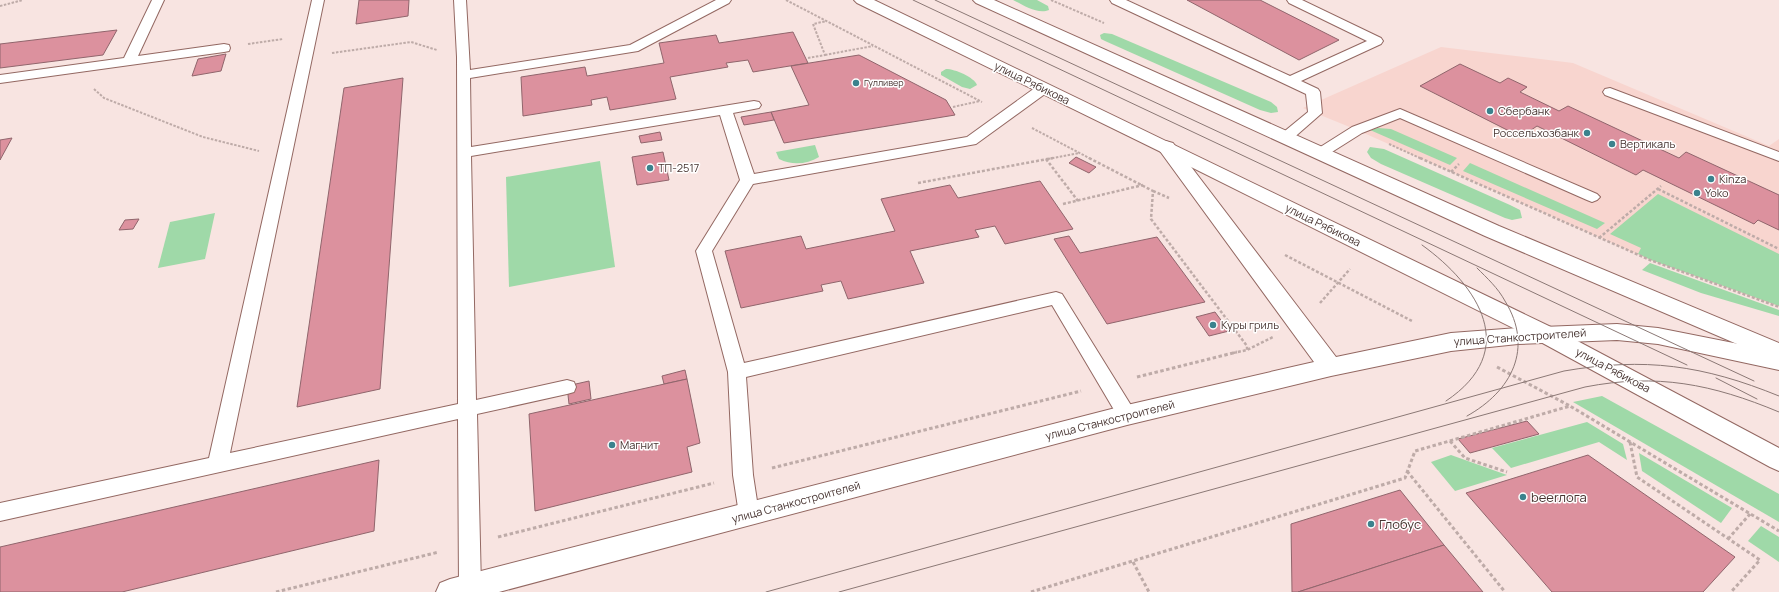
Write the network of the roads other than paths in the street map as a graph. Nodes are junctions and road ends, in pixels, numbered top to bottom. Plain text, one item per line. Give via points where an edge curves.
1 (158, 0) edge
2 (318, 0) edge
3 (460, 0) edge
4 (725, 0) edge
5 (862, 0) edge
6 (981, 0) edge
7 (1116, 0) edge
8 (1293, 0) edge
9 (224, 48) road end
10 (129, 61) junction
11 (462, 75) junction
12 (0, 78) edge
13 (1291, 81) junction
14 (1044, 88) junction
15 (1610, 92) dead end
16 (754, 105) dead end
17 (725, 110) junction
18 (1285, 138) junction
19 (1166, 147) junction
20 (464, 153) junction
21 (1319, 154) junction
22 (1779, 157) edge
23 (748, 180) junction
24 (1592, 197) dead end
25 (1545, 334) junction
26 (1779, 353) edge
27 (1779, 361) edge
28 (1331, 367) junction
29 (737, 372) junction
30 (566, 388) dead end
31 (467, 409) junction
32 (1127, 415) junction
33 (1779, 460) edge
34 (218, 464) junction
35 (0, 512) edge
36 (749, 514) junction
37 (460, 589) edge

1 - 10 lane
2 - 34 lane
3 - 11 lane
4 - 11 lane via 633,48
5 - 14 main road, улица Рябикова
6 - 18 main road
7 - 13 lane
8 - 13 lane via 1377,41
9 - 10 lane
10 - 12 lane
11 - 20 lane
13 - 18 lane via 1314,92 1315,113
14 - 19 main road, улица Рябикова
14 - 23 lane via 971,141
15 - 22 lane
16 - 17 lane
17 - 20 lane
17 - 23 lane
18 - 21 main road
19 - 25 main road, улица Рябикова
19 - 28 main road
20 - 31 lane
21 - 24 lane via 1357,130 1400,113
21 - 26 main road
23 - 29 lane via 704,252
25 - 27 main road, улица Станкостроителей via 1617,332 1658,336
25 - 28 main road, улица Станкостроителей via 1451,342
25 - 33 main road, улица Рябикова
28 - 32 main road, улица Станкостроителей
29 - 32 lane via 1056,298
29 - 36 lane via 743,475
30 - 31 lane
31 - 34 lane
31 - 37 lane
32 - 36 main road, улица Станкостроителей
34 - 35 lane
36 - 37 main road, улица Станкостроителей

